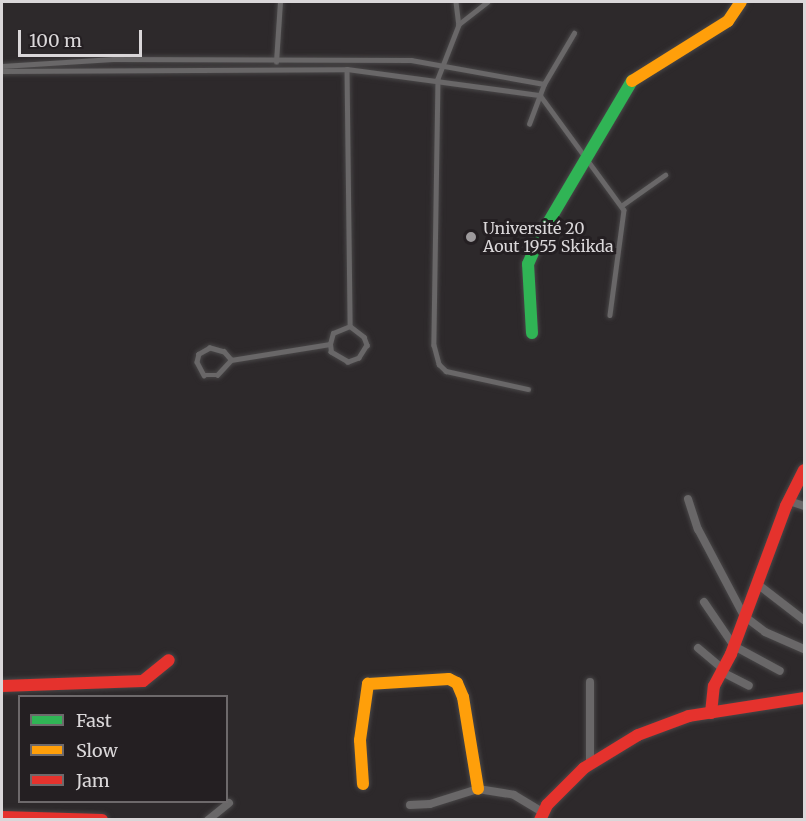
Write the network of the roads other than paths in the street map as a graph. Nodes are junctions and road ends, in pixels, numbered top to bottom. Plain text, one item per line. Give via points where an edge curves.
1 (280, 2) edge
2 (456, 2) edge
3 (488, 2) edge
4 (741, 2) edge
5 (459, 25) junction
6 (574, 33) dead end
7 (276, 60) junction
8 (443, 65) junction
9 (2, 68) edge
10 (275, 68) junction
11 (347, 69) junction
12 (438, 79) junction
13 (544, 84) junction
14 (540, 95) junction
15 (529, 124) dead end
16 (586, 158) junction
17 (664, 175) dead end
18 (621, 206) junction
19 (610, 315) dead end
20 (350, 326) junction
21 (532, 333) dead end
22 (330, 344) junction
23 (231, 360) junction
24 (528, 389) dead end
25 (804, 470) edge
26 (688, 499) dead end
27 (789, 501) junction
28 (804, 506) edge
29 (756, 583) junction
30 (704, 602) dead end
31 (744, 616) junction
32 (804, 620) edge
33 (734, 646) junction
34 (698, 648) dead end
35 (804, 649) edge
36 (169, 660) dead end
37 (722, 671) junction
38 (780, 671) dead end
39 (590, 682) dead end
40 (2, 686) edge
41 (748, 686) dead end
42 (804, 698) edge
43 (711, 713) junction
44 (590, 763) junction
45 (363, 784) dead end
46 (478, 789) junction
47 (229, 803) dead end
48 (410, 805) dead end
49 (541, 816) edge
50 (2, 817) edge
51 (102, 819) edge
52 (208, 819) edge

1 - 7 lane
2 - 5 lane
3 - 5 lane
4 - 16 street via 728,21 634,77
5 - 8 lane
6 - 13 lane
7 - 8 lane via 411,60
7 - 9 lane via 113,59
7 - 10 lane
8 - 12 lane
8 - 13 lane
9 - 10 lane
10 - 11 lane
11 - 12 lane
11 - 20 lane
12 - 14 lane
12 - 24 lane via 434,153 436,357 446,371 456,375
13 - 14 lane
14 - 15 lane
14 - 16 lane
16 - 18 lane
16 - 21 street via 528,264
17 - 18 lane
18 - 19 lane via 626,218
20 - 22 lane via 333,333
20 - 22 lane via 364,337 366,345 359,358 348,362 338,358 331,352
22 - 23 lane
23 - 23 lane via 224,352 210,348 199,354 197,362 208,376 223,372
25 - 27 street
26 - 31 street via 698,529
27 - 28 street
27 - 29 street
29 - 31 street
29 - 32 street
30 - 33 street
31 - 33 street
31 - 35 street via 765,632
33 - 37 street
33 - 38 street
34 - 37 street
36 - 40 street via 143,681
37 - 41 street
37 - 43 street via 714,686
39 - 44 street
42 - 43 street
43 - 44 street via 656,728
44 - 49 street
45 - 46 street via 360,740 368,684 449,680 457,683 463,697
46 - 48 street via 430,804
46 - 49 street via 514,795
47 - 52 street
50 - 51 street

